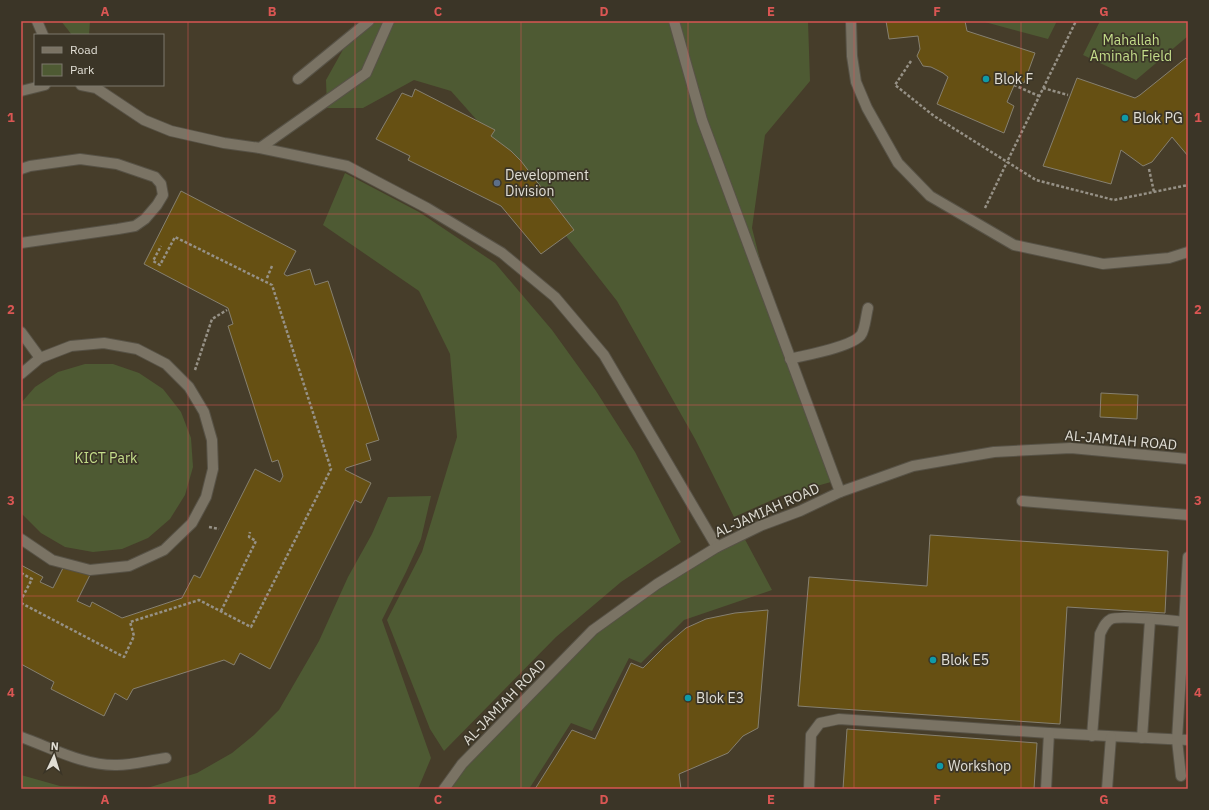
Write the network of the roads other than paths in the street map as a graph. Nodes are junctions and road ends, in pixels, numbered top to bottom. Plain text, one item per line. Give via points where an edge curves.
1 (38, 21) edge
2 (369, 21) edge
3 (389, 21) edge
4 (674, 21) edge
5 (850, 21) edge
6 (43, 34) edge
7 (298, 79) dead end
8 (41, 86) edge
9 (86, 86) edge
10 (21, 91) edge
11 (260, 148) junction
12 (21, 169) edge
13 (21, 243) edge
14 (1188, 252) edge
15 (868, 308) dead end
16 (21, 332) edge
17 (40, 358) junction
18 (790, 359) junction
19 (21, 374) edge
20 (1188, 459) edge
21 (840, 492) junction
22 (1022, 501) dead end
23 (1188, 515) edge
24 (21, 539) edge
25 (717, 548) junction
26 (1188, 557) edge
27 (1188, 587) edge
28 (1150, 620) junction
29 (1186, 622) edge
30 (1049, 733) junction
31 (1092, 736) junction
32 (21, 737) edge
33 (1111, 737) junction
34 (1142, 738) junction
35 (1177, 740) junction
36 (1188, 740) edge
37 (166, 758) dead end
38 (1181, 776) dead end
39 (444, 789) edge
40 (809, 789) edge
41 (1046, 789) edge
42 (1107, 789) edge

1 - 6 street
2 - 7 street
3 - 11 street via 366,73
4 - 18 street via 702,120
5 - 14 street via 856,82 867,108 898,163 930,196 1014,245 1104,264 1169,258
8 - 10 street
9 - 11 street via 96,88 144,120 171,131
11 - 25 street via 348,166 428,208 502,253 556,297 604,355
12 - 13 street via 80,159 117,164 155,177 161,184 163,195 145,219 134,226
15 - 18 street via 862,334 856,340
16 - 17 street
17 - 19 street
17 - 24 street via 71,346 104,343 137,349 166,364 189,387 204,412 212,440 213,469 206,497 192,523 164,550 129,566 90,570 52,560
18 - 21 street
20 - 21 street, AL-JAMIAH ROAD via 1071,448 994,452 913,466
21 - 25 street, AL-JAMIAH ROAD via 760,526
22 - 23 street
25 - 39 street, AL-JAMIAH ROAD via 658,584 593,630 462,764
26 - 27 street
27 - 29 street
28 - 29 street
28 - 31 street via 1112,619 1104,625 1100,634
28 - 34 street
29 - 35 street
30 - 31 street
30 - 40 street via 839,719 820,723 811,734
30 - 41 street
31 - 33 street
32 - 37 street via 95,764 118,766
33 - 34 street
33 - 42 street
34 - 35 street
35 - 36 street
35 - 38 street

